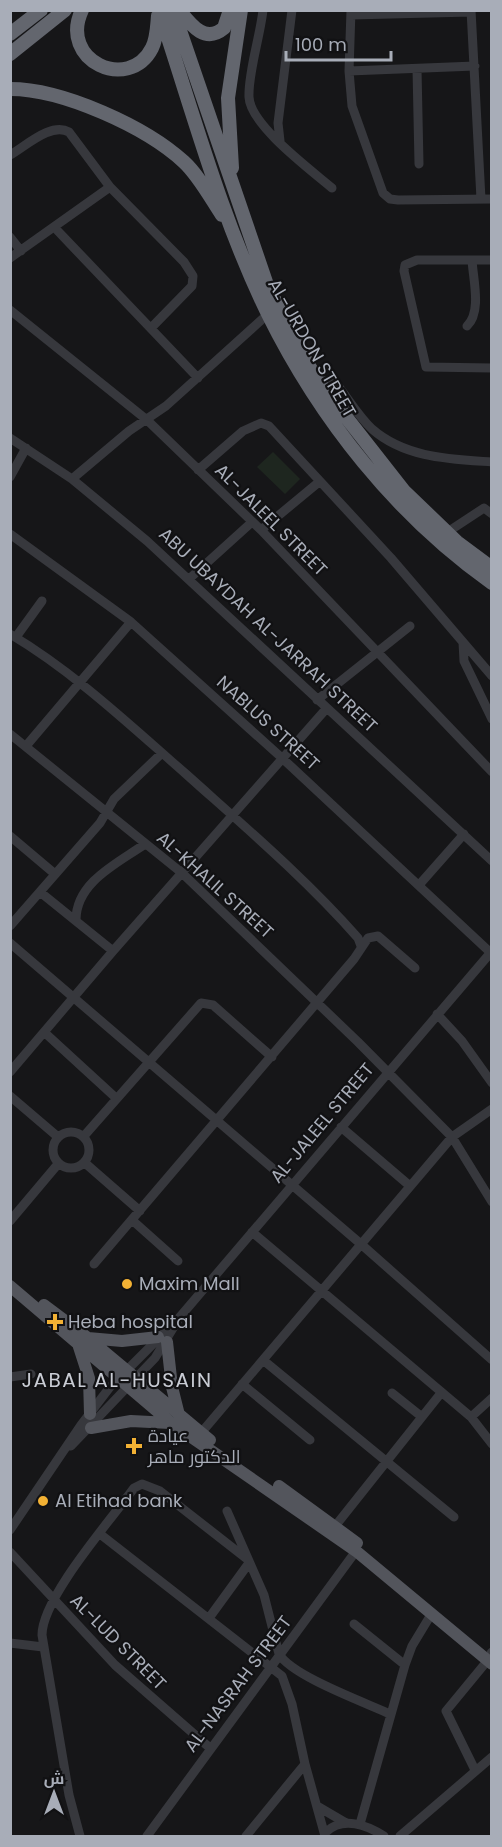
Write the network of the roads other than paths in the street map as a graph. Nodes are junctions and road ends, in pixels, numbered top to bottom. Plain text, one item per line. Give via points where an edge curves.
1 (41, 10) edge
2 (65, 10) edge
3 (82, 10) edge
4 (159, 10) edge
5 (173, 10) edge
6 (180, 10) edge
7 (230, 10) edge
8 (242, 10) edge
9 (263, 10) edge
10 (292, 10) edge
11 (471, 11) edge
12 (351, 13) edge
13 (10, 34) edge
14 (10, 54) edge
15 (475, 66) junction
16 (417, 69) junction
17 (349, 70) junction
18 (10, 89) edge
19 (280, 141) junction
20 (10, 155) edge
21 (419, 164) dead end
22 (110, 187) junction
23 (233, 188) junction
24 (332, 188) dead end
25 (486, 199) edge
26 (55, 228) junction
27 (232, 231) junction
28 (10, 237) edge
29 (21, 251) junction
30 (10, 258) edge
31 (472, 260) junction
32 (492, 260) edge
33 (14, 313) edge
34 (268, 314) junction
35 (10, 326) edge
36 (467, 326) dead end
37 (151, 328) junction
38 (492, 368) edge
39 (198, 378) junction
40 (317, 380) junction
41 (147, 420) junction
42 (10, 438) edge
43 (26, 448) junction
44 (492, 462) edge
45 (198, 470) junction
46 (10, 477) edge
47 (72, 479) junction
48 (319, 482) junction
49 (393, 487) junction
50 (492, 514) edge
51 (252, 522) junction
52 (261, 530) junction
53 (446, 533) junction
54 (10, 534) edge
55 (492, 568) edge
56 (189, 579) junction
57 (492, 583) edge
58 (42, 601) dead end
59 (131, 622) junction
60 (410, 626) dead end
61 (13, 636) edge
62 (463, 642) junction
63 (376, 651) junction
64 (492, 676) edge
65 (80, 684) junction
66 (317, 700) junction
67 (326, 708) junction
68 (492, 719) edge
69 (10, 734) edge
70 (26, 746) junction
71 (162, 753) junction
72 (282, 758) junction
73 (492, 772) edge
74 (107, 813) junction
75 (232, 815) junction
76 (464, 834) junction
77 (10, 836) edge
78 (145, 844) junction
79 (492, 861) edge
80 (182, 873) junction
81 (55, 874) junction
82 (419, 885) junction
83 (40, 892) junction
84 (76, 920) junction
85 (10, 926) edge
86 (10, 944) edge
87 (361, 946) junction
88 (113, 951) junction
89 (491, 952) edge
90 (415, 968) dead end
91 (73, 998) junction
92 (316, 1004) junction
93 (437, 1014) junction
94 (44, 1032) junction
95 (272, 1057) junction
96 (146, 1062) junction
97 (10, 1072) edge
98 (386, 1072) junction
99 (492, 1083) edge
100 (10, 1096) edge
101 (116, 1098) junction
102 (492, 1109) edge
103 (217, 1123) junction
104 (341, 1127) junction
105 (84, 1136) junction
106 (58, 1137) junction
107 (452, 1137) junction
108 (85, 1163) junction
109 (58, 1164) junction
110 (292, 1185) junction
111 (410, 1186) junction
112 (492, 1202) edge
113 (140, 1211) junction
114 (132, 1220) junction
115 (10, 1221) edge
116 (252, 1232) junction
117 (362, 1245) junction
118 (178, 1261) dead end
119 (94, 1264) dead end
120 (10, 1278) edge
121 (10, 1286) edge
122 (323, 1291) junction
123 (163, 1340) junction
124 (83, 1342) junction
125 (263, 1360) junction
126 (492, 1360) edge
127 (32, 1374) dead end
128 (10, 1377) edge
129 (127, 1379) junction
130 (243, 1384) junction
131 (392, 1393) dead end
132 (441, 1393) junction
133 (492, 1398) edge
134 (90, 1414) junction
135 (422, 1417) junction
136 (471, 1417) junction
137 (175, 1420) junction
138 (91, 1428) junction
139 (201, 1433) junction
140 (310, 1440) dead end
141 (492, 1444) edge
142 (67, 1449) junction
143 (386, 1461) junction
144 (227, 1511) dead end
145 (454, 1517) dead end
146 (336, 1525) junction
147 (10, 1530) edge
148 (100, 1534) junction
149 (357, 1551) junction
150 (10, 1552) edge
151 (248, 1561) junction
152 (52, 1599) junction
153 (432, 1613) junction
154 (209, 1618) junction
155 (354, 1624) dead end
156 (10, 1643) edge
157 (43, 1647) junction
158 (280, 1657) junction
159 (491, 1657) edge
160 (405, 1665) junction
161 (273, 1668) junction
162 (390, 1714) junction
163 (210, 1748) junction
164 (492, 1757) edge
165 (304, 1764) junction
166 (475, 1770) junction
167 (317, 1806) junction
168 (346, 1823) junction
169 (360, 1824) junction
170 (325, 1834) edge
171 (80, 1836) edge
172 (148, 1836) edge
173 (246, 1836) edge
174 (384, 1836) edge
175 (400, 1836) edge

1 - 13 highway
2 - 14 highway
3 - 4 highway via 77,34 85,55 109,68 123,69 135,66 152,49
4 - 27 highway, AL-URDON STREET
5 - 23 highway, AL-URDON STREET
6 - 7 highway via 192,26 211,35 224,28
8 - 23 highway via 228,98
9 - 19 street via 249,97 259,121
10 - 19 street via 278,123
11 - 12 street
11 - 15 street
12 - 17 street
15 - 16 street
15 - 25 street
16 - 17 street
16 - 21 street
17 - 25 street via 352,106 383,193 398,200
18 - 27 highway via 94,109 168,150 191,170
19 - 24 street
20 - 22 street via 46,133 65,130
22 - 26 street
22 - 37 street via 193,276 188,292
23 - 40 highway, AL-URDON STREET via 273,299
26 - 29 street
26 - 37 street
27 - 34 highway, AL-URDON STREET
28 - 29 street
29 - 30 street
31 - 32 street
31 - 36 street via 475,310
31 - 38 street via 410,261 405,265 404,278 426,367
33 - 35 street
33 - 41 street, AL-JALEEL STREET
34 - 39 street
34 - 49 highway, AL-URDON STREET via 336,428
37 - 39 street
39 - 41 street
40 - 44 street via 334,381 367,424 395,444 436,457
40 - 49 highway, AL-URDON STREET
41 - 45 street, AL-JALEEL STREET
41 - 47 street
42 - 43 street, ABU UBAYDAH AL-JARRAH STREET
43 - 46 street
43 - 47 street, ABU UBAYDAH AL-JARRAH STREET
45 - 48 street via 243,431 261,423 269,426
45 - 51 street, AL-JALEEL STREET
47 - 56 street, ABU UBAYDAH AL-JARRAH STREET
48 - 52 street
48 - 62 street
49 - 53 highway, AL-URDON STREET
49 - 57 highway, AL-URDON STREET via 418,524
50 - 53 street via 484,508
51 - 52 street, AL-JALEEL STREET
51 - 56 street
52 - 63 street, AL-JALEEL STREET
53 - 55 highway, AL-URDON STREET
54 - 59 street, NABLUS STREET
56 - 66 street, ABU UBAYDAH AL-JARRAH STREET
58 - 61 street
59 - 65 street
59 - 72 street, NABLUS STREET
60 - 63 street
61 - 65 street
62 - 64 street
62 - 68 street via 464,661
63 - 66 street
63 - 73 street, AL-JALEEL STREET
65 - 70 street
65 - 71 street
66 - 67 street, ABU UBAYDAH AL-JARRAH STREET
67 - 72 street
67 - 76 street, ABU UBAYDAH AL-JARRAH STREET
69 - 70 street, AL-KHALIL STREET
70 - 74 street, AL-KHALIL STREET
71 - 74 street via 114,800
71 - 75 street
72 - 75 street
72 - 82 street, NABLUS STREET
74 - 78 street, AL-KHALIL STREET
74 - 81 street
75 - 80 street
75 - 87 street via 319,896
76 - 79 street, ABU UBAYDAH AL-JARRAH STREET
76 - 82 street
77 - 81 street
78 - 80 street, AL-KHALIL STREET
78 - 84 street via 92,883 78,903
80 - 88 street
80 - 92 street, AL-KHALIL STREET
81 - 83 street
82 - 89 street, NABLUS STREET
83 - 84 street
83 - 85 street
84 - 88 street
86 - 91 street
87 - 90 street via 368,938 378,936
87 - 92 street
88 - 91 street
89 - 93 street, AL-JALEEL STREET
91 - 94 street
91 - 96 street
92 - 95 street
92 - 98 street, AL-KHALIL STREET
93 - 98 street, AL-JALEEL STREET
93 - 99 street
94 - 97 street
94 - 101 street
95 - 96 street via 213,1005 201,1003
95 - 103 street
96 - 101 street
96 - 103 street
98 - 104 street, AL-JALEEL STREET
98 - 107 street, AL-KHALIL STREET
100 - 106 street
101 - 105 street
102 - 107 street
103 - 110 street
103 - 113 street
104 - 110 street, AL-JALEEL STREET
104 - 111 street
105 - 106 street via 71,1132
105 - 108 street via 90,1146
106 - 109 street via 52,1151
107 - 111 street
107 - 112 street, AL-KHALIL STREET
108 - 109 street via 72,1169
108 - 113 street
109 - 115 street
110 - 116 street, AL-JALEEL STREET
110 - 117 street
111 - 117 street
113 - 114 street
114 - 118 street
114 - 119 street
116 - 122 street
116 - 123 street, AL-JALEEL STREET
117 - 122 street
117 - 126 street
120 - 124 main road
121 - 124 main road
122 - 125 street
122 - 132 street
123 - 124 main road
123 - 129 street, AL-JALEEL STREET
123 - 137 main road
124 - 129 main road
124 - 134 main road
125 - 130 street
125 - 143 street
127 - 128 street
129 - 134 street
129 - 137 main road
129 - 138 street
130 - 139 street
130 - 140 street
131 - 135 street
132 - 135 street
132 - 136 street
133 - 136 street
134 - 142 street
135 - 143 street
136 - 141 street
137 - 138 main road via 131,1421
137 - 139 main road
137 - 149 main road
138 - 142 street
139 - 146 main road
142 - 147 street
143 - 145 street
143 - 146 street
144 - 151 street
146 - 159 main road
148 - 151 street via 134,1488 146,1484
148 - 152 street
148 - 154 street
149 - 153 main road
149 - 158 street, AL-NASRAH STREET
150 - 152 street, AL-LUD STREET
151 - 154 street
151 - 158 street via 268,1606
152 - 157 street via 43,1622
152 - 163 street, AL-LUD STREET via 126,1676
153 - 159 main road
153 - 160 street
154 - 161 street
155 - 160 street
156 - 157 street
157 - 171 street
158 - 161 street, AL-NASRAH STREET
158 - 162 street via 308,1676
159 - 166 street via 446,1711
160 - 162 street
161 - 163 street, AL-NASRAH STREET
161 - 165 street via 288,1687
162 - 169 street
163 - 172 street, AL-NASRAH STREET
164 - 166 street
165 - 167 street
165 - 173 street
166 - 175 street
167 - 168 street
167 - 170 street
168 - 169 street
168 - 170 street
169 - 174 street

